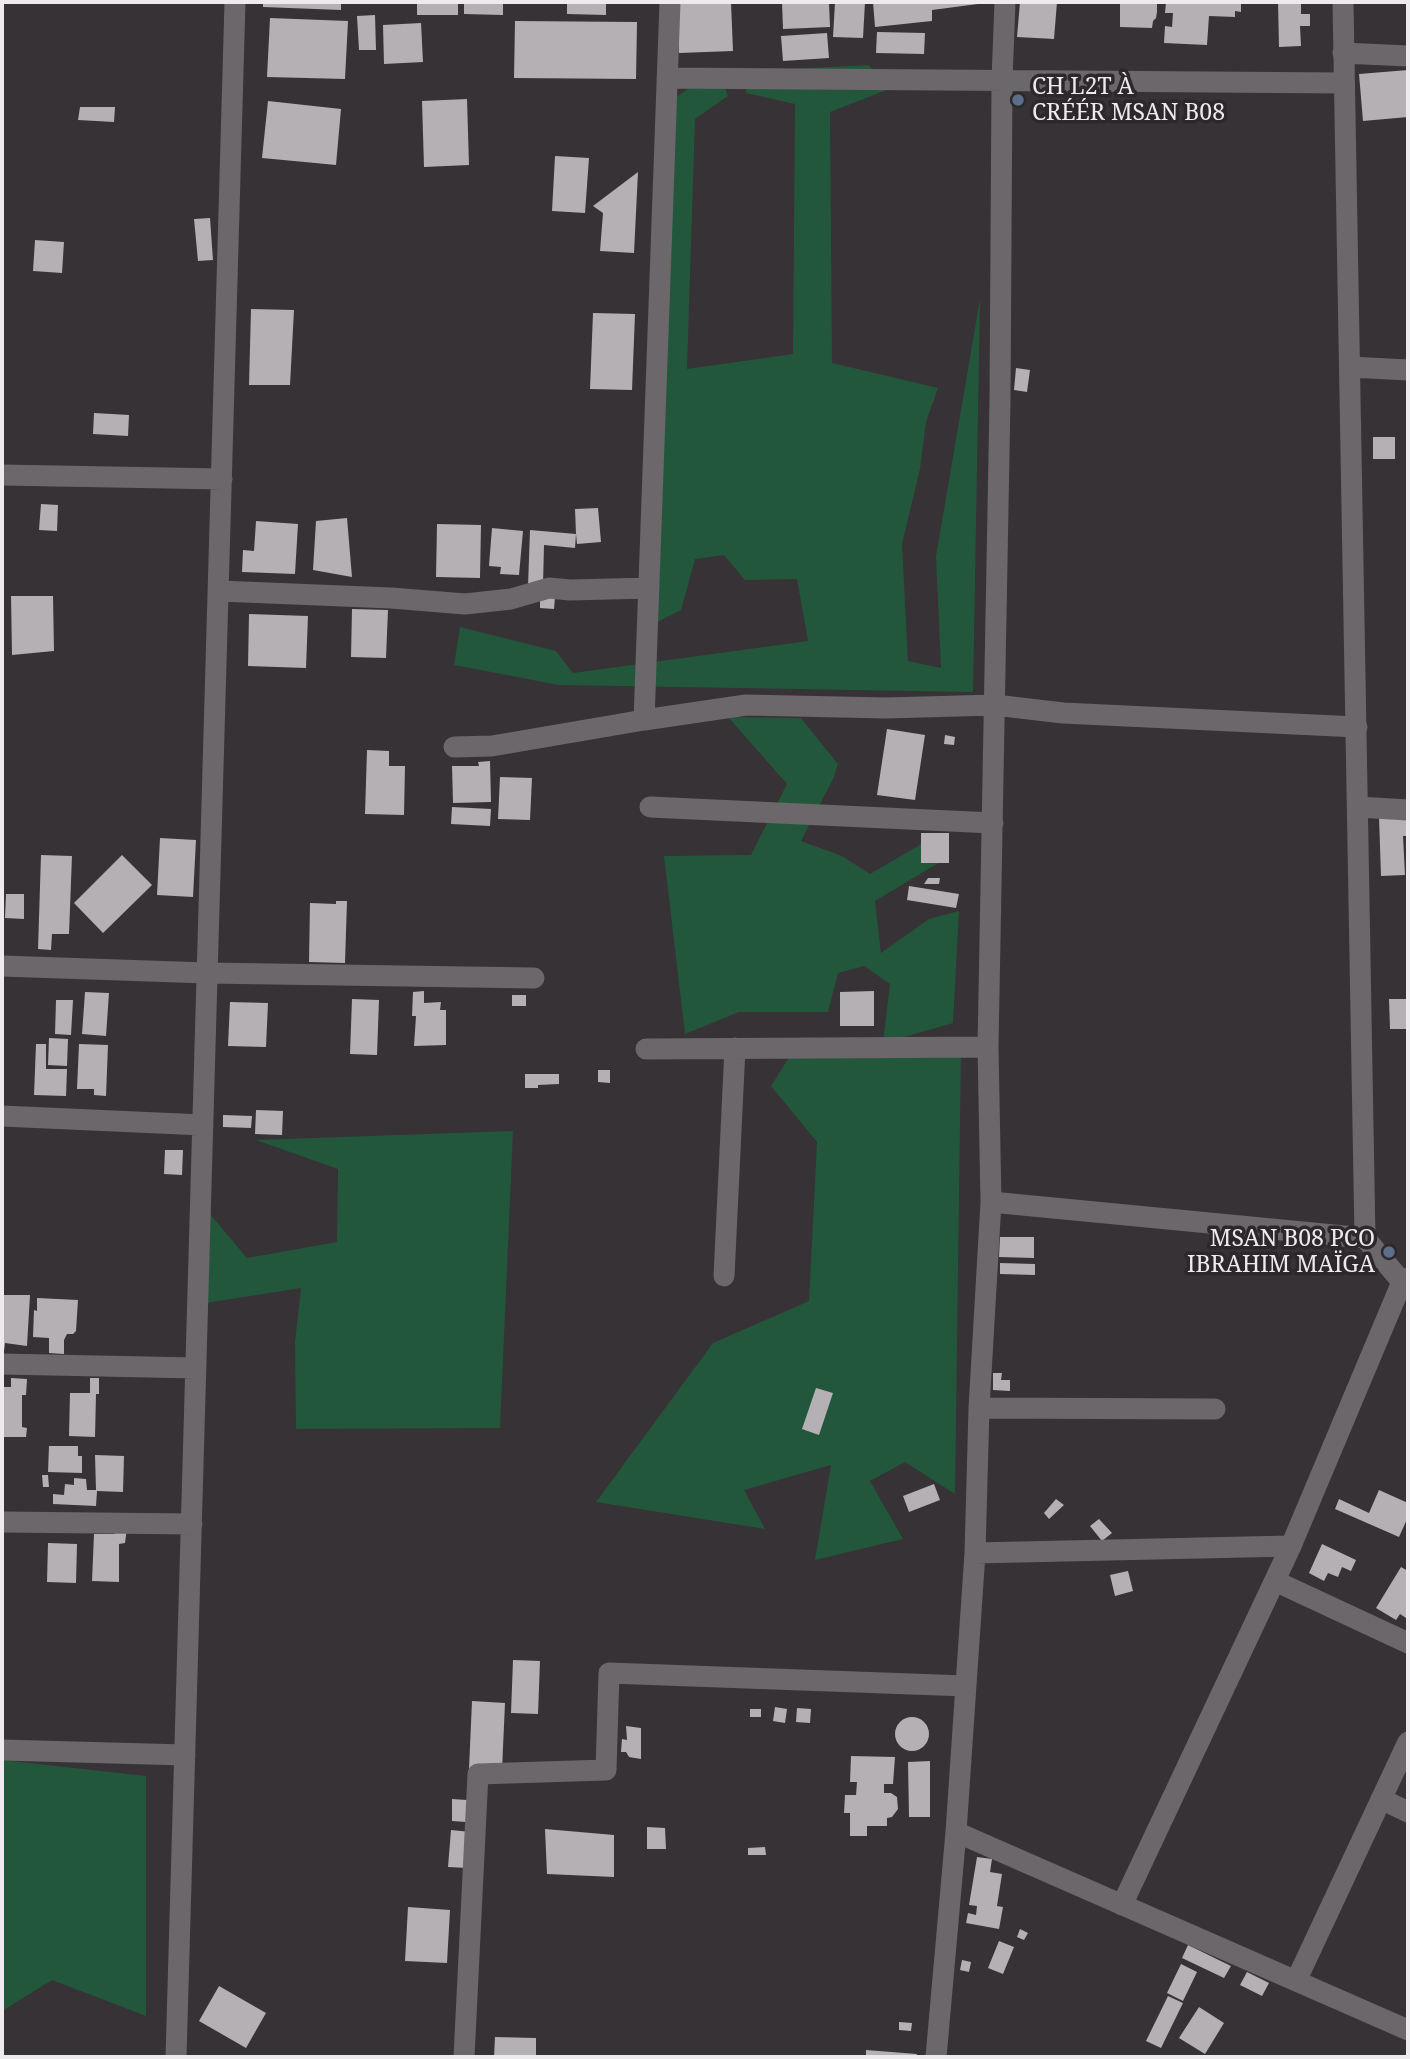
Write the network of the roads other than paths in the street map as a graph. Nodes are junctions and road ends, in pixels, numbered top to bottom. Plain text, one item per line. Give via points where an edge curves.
1 (235, 2) edge
2 (670, 2) edge
3 (1005, 2) edge
4 (1342, 2) edge
5 (1343, 53) junction
6 (1408, 56) edge
7 (667, 78) junction
8 (1002, 80) junction
9 (1344, 83) junction
10 (1350, 367) junction
11 (1408, 370) edge
12 (2, 475) edge
13 (222, 479) junction
14 (649, 588) junction
15 (219, 592) junction
16 (995, 705) junction
17 (644, 720) junction
18 (1357, 727) junction
19 (454, 747) dead end
20 (650, 807) dead end
21 (1358, 807) junction
22 (1408, 810) edge
23 (993, 823) junction
24 (2, 966) edge
25 (207, 973) junction
26 (534, 978) dead end
27 (735, 1048) junction
28 (988, 1048) junction
29 (646, 1049) dead end
30 (2, 1116) edge
31 (203, 1125) junction
32 (992, 1202) junction
33 (1365, 1238) junction
34 (724, 1276) dead end
35 (1406, 1281) edge
36 (2, 1363) edge
37 (196, 1368) junction
38 (979, 1408) junction
39 (1215, 1409) dead end
40 (2, 1522) edge
41 (192, 1524) junction
42 (1291, 1546) junction
43 (975, 1553) junction
44 (1275, 1581) junction
45 (1408, 1643) edge
46 (966, 1686) junction
47 (1408, 1742) edge
48 (2, 1750) edge
49 (185, 1755) junction
50 (1381, 1799) junction
51 (1408, 1812) edge
52 (956, 1832) junction
53 (1122, 1905) junction
54 (1296, 1981) junction
55 (1408, 2030) edge
56 (176, 2057) edge
57 (464, 2057) edge
58 (936, 2057) edge

1 - 13 street
2 - 7 street
3 - 8 street
4 - 5 street
5 - 6 street
5 - 9 street
7 - 8 street
7 - 14 street
8 - 9 street
8 - 16 street
9 - 10 street
10 - 11 street
10 - 18 street
12 - 13 street
13 - 15 street
14 - 15 street via 549,588 511,599 465,604
14 - 17 street
15 - 25 street
16 - 17 street via 746,705
16 - 18 street via 1063,713
16 - 23 street
17 - 19 street via 492,746
18 - 21 street
20 - 23 street
21 - 22 street
21 - 33 street
23 - 28 street
24 - 25 street
25 - 26 street
25 - 31 street
27 - 28 street
27 - 29 street
27 - 34 street
28 - 32 street
30 - 31 street
31 - 37 street
32 - 33 street
32 - 38 street
33 - 35 street
35 - 42 street
36 - 37 street
37 - 41 street
38 - 39 street
38 - 43 street
40 - 41 street
41 - 49 street
42 - 43 street
42 - 44 street
43 - 46 street
44 - 45 street
44 - 53 street
46 - 52 street
46 - 57 street via 609,1673 606,1770 478,1774
47 - 50 street
48 - 49 street
49 - 56 street
50 - 51 street
50 - 54 street
52 - 53 street
52 - 58 street
53 - 54 street
54 - 55 street

